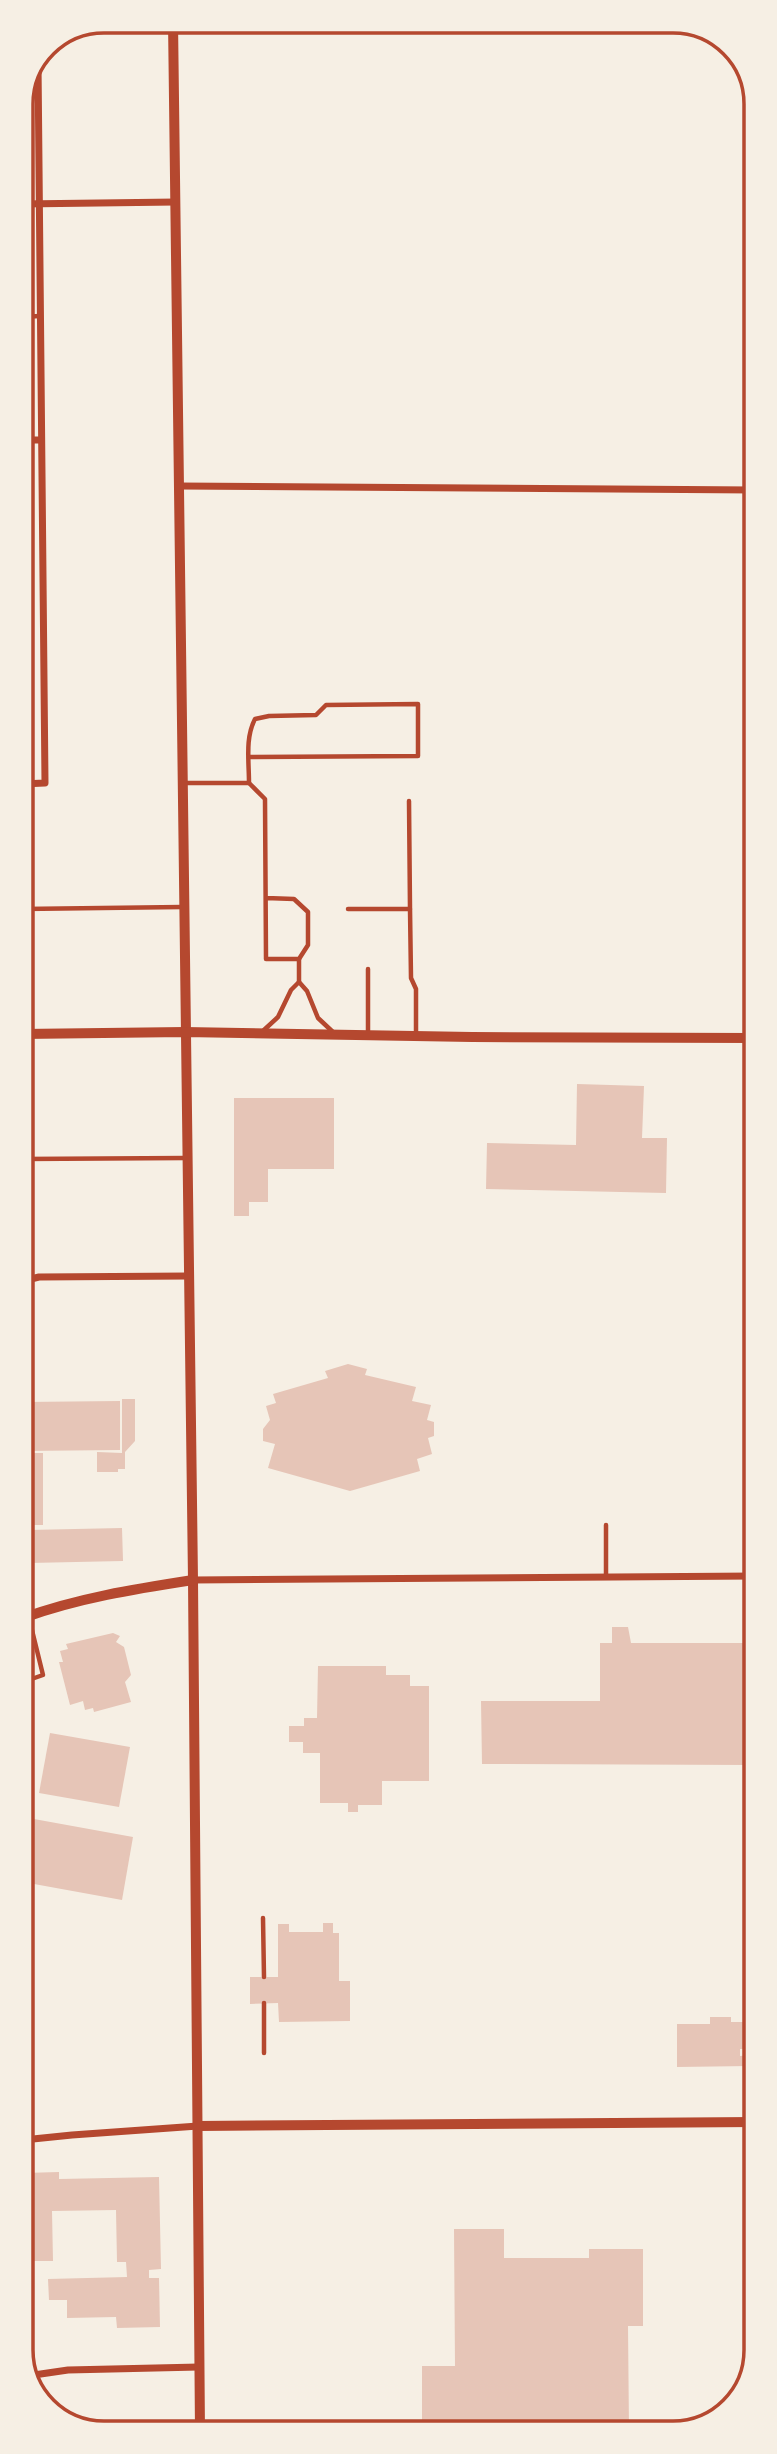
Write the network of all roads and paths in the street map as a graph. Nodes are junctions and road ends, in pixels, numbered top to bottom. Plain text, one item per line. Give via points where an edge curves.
1 (173, 33) edge
2 (35, 93) edge
3 (176, 202) junction
4 (33, 204) edge
5 (40, 204) junction
6 (33, 316) edge
7 (40, 316) junction
8 (33, 440) edge
9 (40, 440) junction
10 (179, 486) junction
11 (744, 490) edge
12 (249, 757) junction
13 (182, 783) junction
14 (249, 783) junction
15 (33, 784) edge
16 (410, 801) dead end
17 (266, 898) junction
18 (184, 907) junction
19 (33, 909) edge
20 (348, 909) dead end
21 (410, 909) junction
22 (299, 959) junction
23 (368, 969) dead end
24 (299, 982) junction
25 (185, 1032) junction
26 (261, 1033) junction
27 (33, 1034) edge
28 (335, 1034) junction
29 (368, 1035) junction
30 (416, 1035) junction
31 (744, 1038) edge
32 (187, 1158) junction
33 (33, 1159) edge
34 (188, 1276) junction
35 (33, 1278) edge
36 (606, 1525) dead end
37 (744, 1576) edge
38 (606, 1577) junction
39 (193, 1580) junction
40 (33, 1615) edge
41 (33, 1643) edge
42 (33, 1678) edge
43 (263, 1917) dead end
44 (264, 1977) dead end
45 (264, 2003) dead end
46 (264, 2053) dead end
47 (744, 2122) edge
48 (198, 2126) junction
49 (33, 2139) edge
50 (199, 2367) junction
51 (38, 2374) edge
52 (200, 2421) edge

1 - 3 street
2 - 5 street
3 - 5 street
3 - 10 street
4 - 5 street
5 - 7 street
6 - 7 lane
7 - 9 street
8 - 9 street
9 - 15 street via 46,783
10 - 11 street
10 - 13 street
12 - 12 lane via 249,732 255,719 316,715 326,705 418,705 418,755
12 - 14 lane
13 - 14 lane
13 - 18 street
14 - 17 lane via 265,799
16 - 21 lane
17 - 22 lane via 266,959
17 - 22 lane via 294,899 308,912 308,945
18 - 19 lane
18 - 25 street
20 - 21 lane
21 - 30 lane
22 - 24 lane
23 - 29 lane
24 - 26 lane via 278,1017
24 - 28 lane via 318,1018
25 - 26 street
25 - 27 street
25 - 32 street
26 - 28 street
28 - 29 street
29 - 30 street
30 - 31 street
32 - 33 lane
32 - 34 street
34 - 35 street
34 - 39 street
36 - 38 lane
37 - 38 street
38 - 39 street
39 - 40 street via 113,1592
39 - 48 street
41 - 42 lane via 43,1675
43 - 44 lane
45 - 46 lane
47 - 48 street
48 - 49 street
48 - 50 street
50 - 51 street
50 - 52 street

